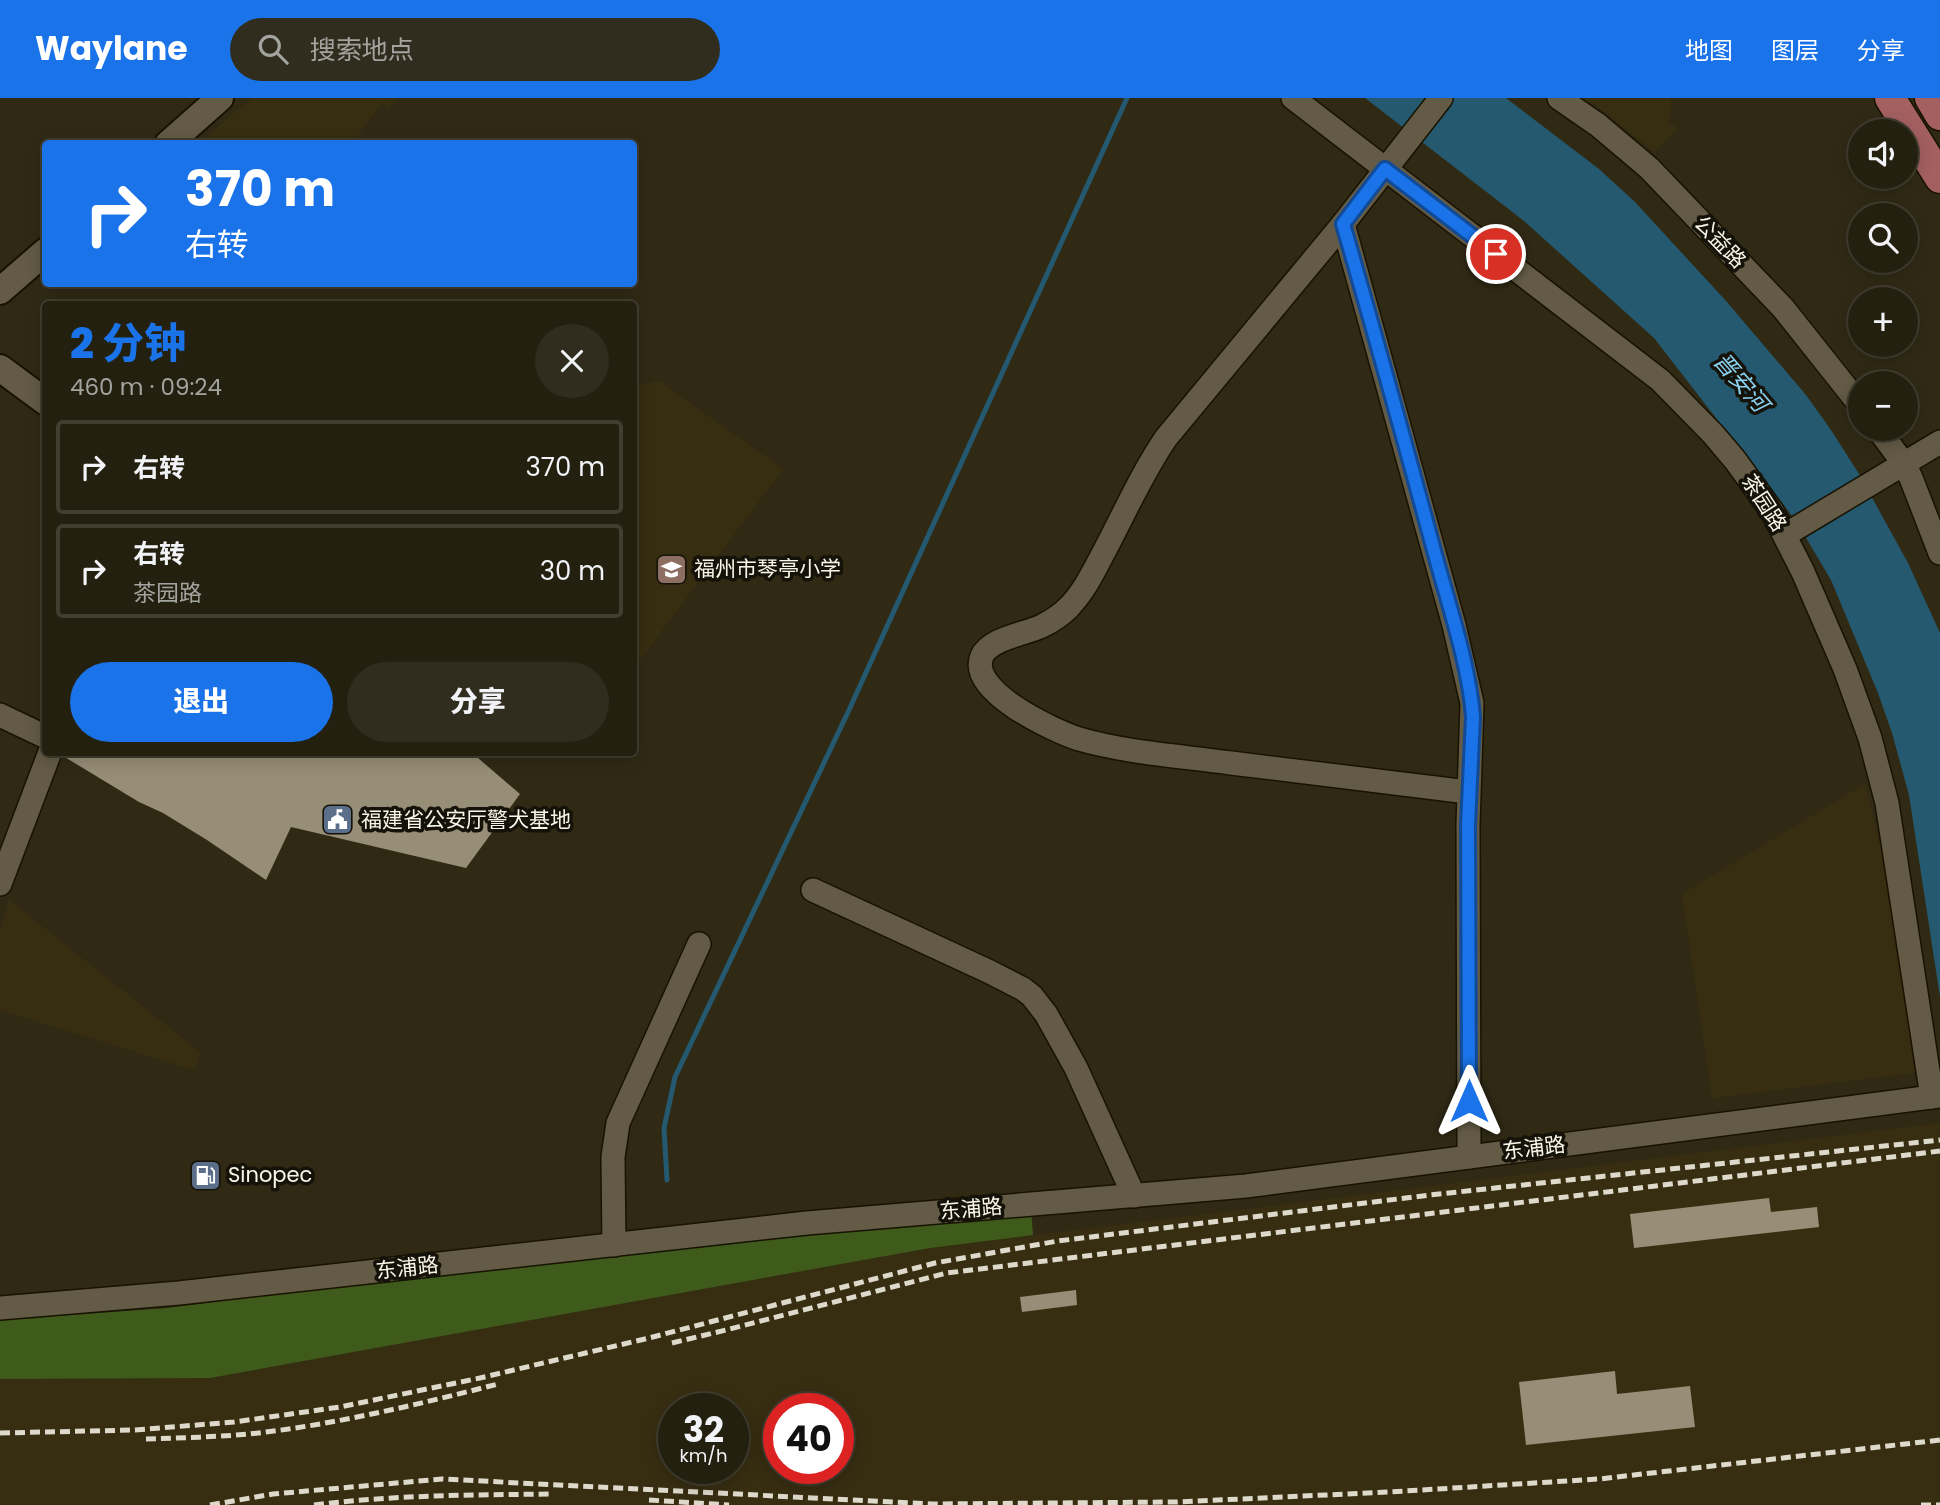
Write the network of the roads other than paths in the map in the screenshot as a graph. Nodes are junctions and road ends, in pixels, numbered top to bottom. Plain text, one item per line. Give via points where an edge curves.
1 (220, 98) edge
2 (1293, 98) edge
3 (1441, 98) edge
4 (1559, 98) edge
5 (1890, 98) edge
6 (1930, 98) edge
7 (1940, 115) edge
8 (173, 140) edge
9 (1385, 169) junction
10 (1940, 178) edge
11 (1343, 224) junction
12 (42, 254) edge
13 (0, 291) edge
14 (0, 368) edge
15 (1848, 390) edge
16 (42, 399) edge
17 (1883, 441) edge
18 (1940, 442) edge
19 (1896, 469) junction
20 (1785, 534) junction
21 (1940, 552) edge
22 (0, 715) edge
23 (42, 735) edge
24 (48, 756) edge
25 (1468, 792) junction
26 (0, 884) edge
27 (814, 890) dead end
28 (699, 944) dead end
29 (1937, 1096) edge
30 (1469, 1157) junction
31 (1133, 1196) junction
32 (614, 1245) junction
33 (0, 1308) edge

1 - 8 main road
2 - 9 street, 茶园路
3 - 9 street
4 - 15 street, 公益路 via 1649,168 1783,308
5 - 10 main road
6 - 7 main road
9 - 11 street
9 - 20 street, 茶园路 via 1660,380 1735,460
11 - 25 street via 1469,686 1473,717
11 - 25 street via 1166,438 1076,599 1044,625 987,649 981,671 996,693 1021,711 1081,739 1142,751
12 - 13 main road
14 - 16 main road
17 - 19 street
18 - 19 street
19 - 20 street
19 - 21 street
20 - 29 street, 茶园路 via 1832,637 1880,771
22 - 23 street
24 - 26 street
25 - 30 street
27 - 31 street via 1032,996 1076,1068
28 - 32 street via 618,1123 613,1157
29 - 30 street, 东浦路
30 - 31 street, 东浦路
31 - 32 street, 东浦路 via 856,1218
32 - 33 street, 东浦路

